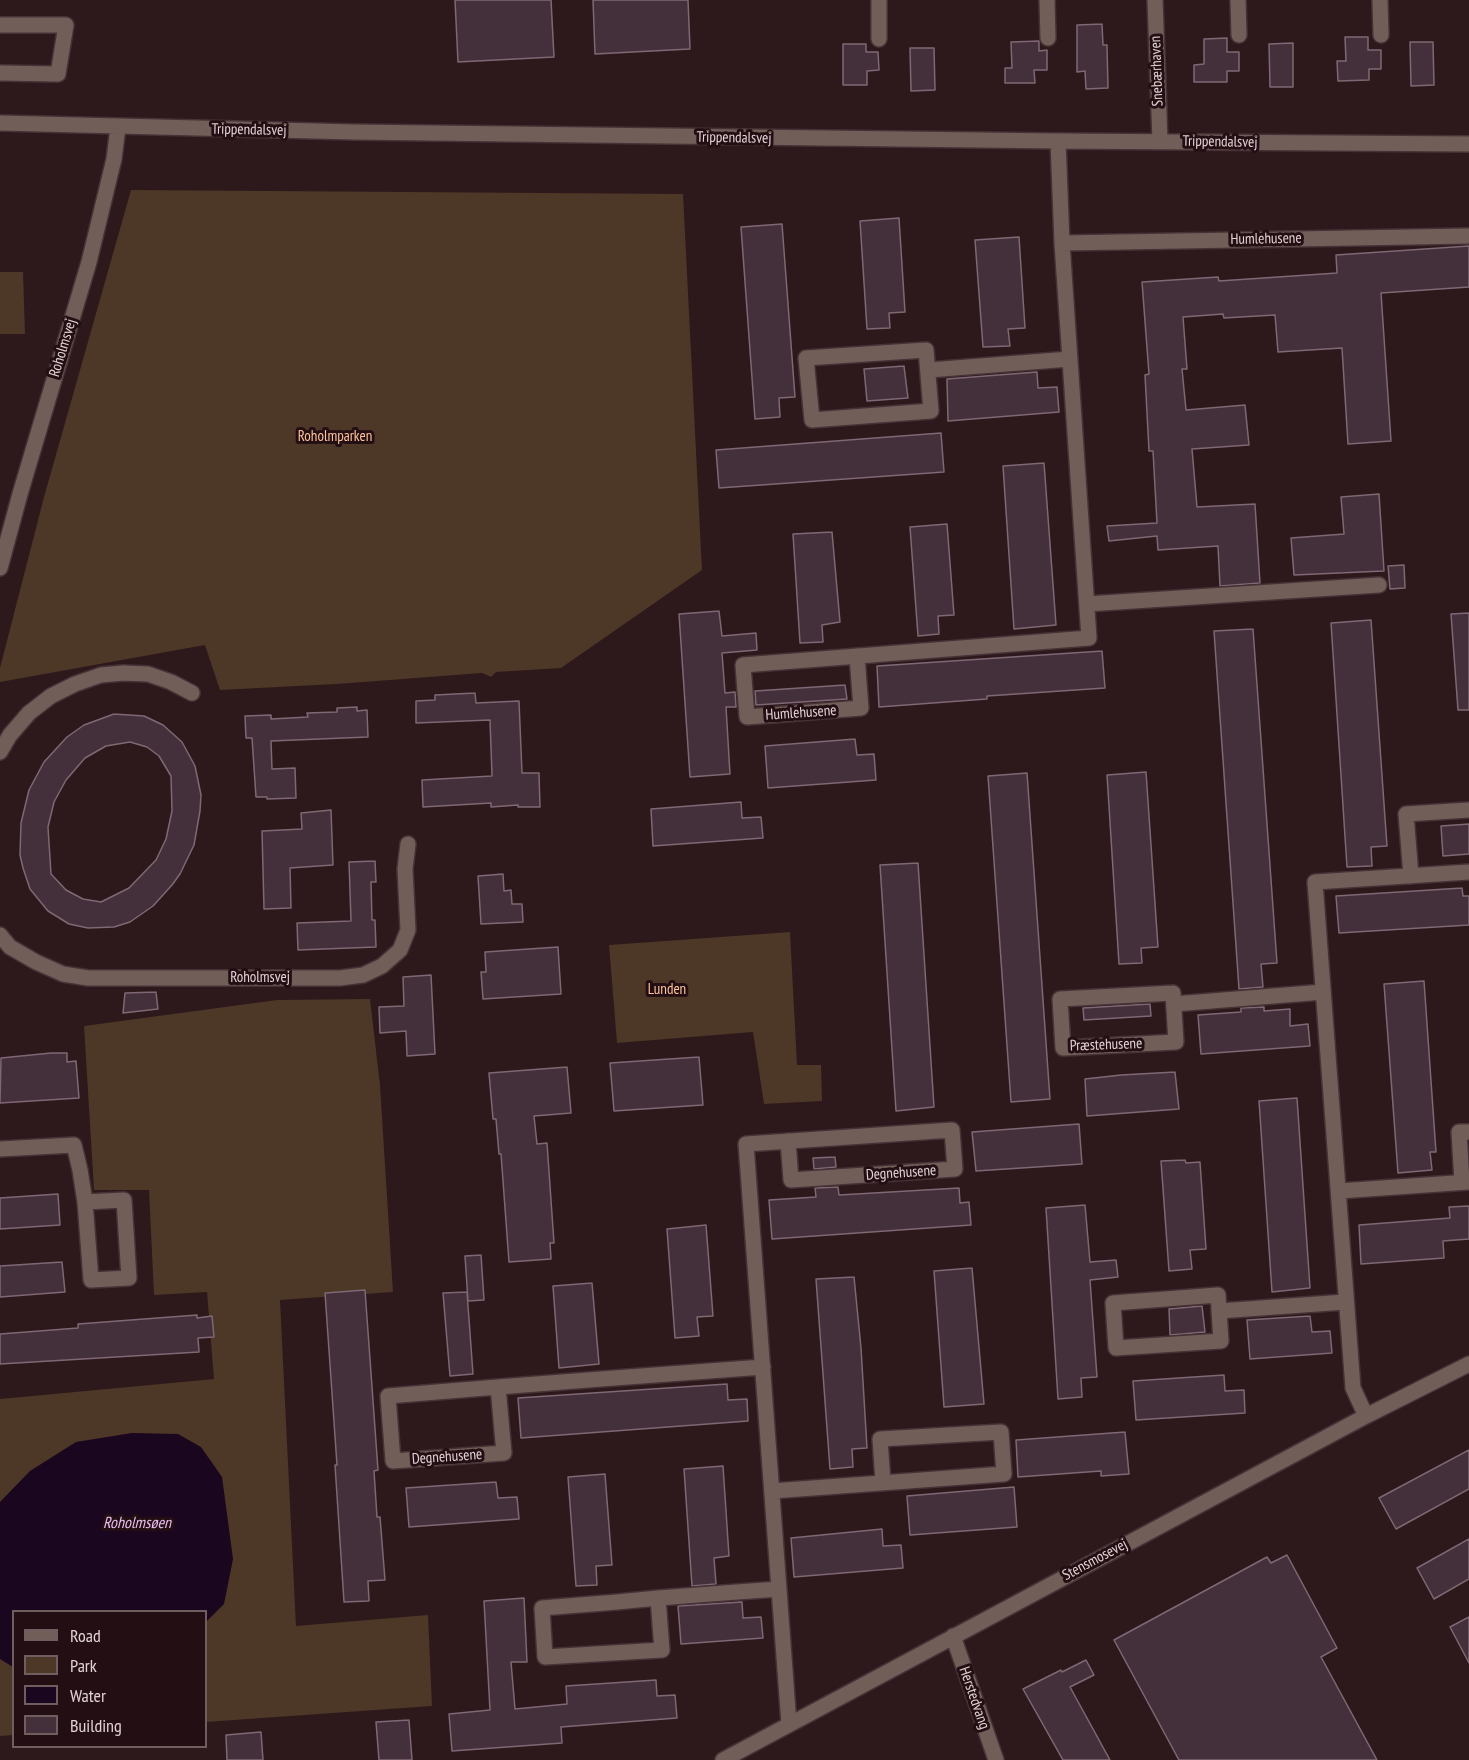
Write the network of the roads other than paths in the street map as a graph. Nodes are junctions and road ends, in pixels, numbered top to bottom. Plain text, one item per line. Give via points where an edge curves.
1 (879, 0) edge
2 (1047, 0) edge
3 (1155, 0) edge
4 (1238, 0) edge
5 (1380, 0) edge
6 (0, 25) edge
7 (1381, 34) dead end
8 (1239, 35) dead end
9 (1048, 38) dead end
10 (879, 39) dead end
11 (0, 73) edge
12 (0, 123) edge
13 (118, 127) junction
14 (1058, 141) junction
15 (1160, 141) junction
16 (1469, 144) edge
17 (1469, 236) edge
18 (1062, 243) junction
19 (1070, 359) junction
20 (929, 369) junction
21 (0, 567) edge
22 (1379, 585) dead end
23 (1088, 604) junction
24 (856, 656) junction
25 (192, 693) dead end
26 (0, 752) edge
27 (1469, 810) edge
28 (408, 844) dead end
29 (1469, 872) edge
30 (1411, 876) junction
31 (0, 935) edge
32 (5, 952) edge
33 (1323, 993) junction
34 (1174, 1004) junction
35 (1469, 1132) edge
36 (788, 1141) junction
37 (0, 1149) edge
38 (1466, 1182) edge
39 (1339, 1191) junction
40 (85, 1202) junction
41 (1345, 1302) junction
42 (1219, 1311) junction
43 (1469, 1364) edge
44 (763, 1367) junction
45 (498, 1387) junction
46 (1366, 1416) junction
47 (883, 1482) junction
48 (772, 1491) junction
49 (779, 1589) junction
50 (658, 1598) junction
51 (953, 1636) junction
52 (789, 1724) junction
53 (723, 1760) edge
54 (996, 1760) edge

1 - 10 street
2 - 9 street
3 - 15 street, Snebærhaven
4 - 8 street
5 - 7 street
6 - 11 street via 66,25 58,74
12 - 13 street, Trippendalsvej
13 - 14 street, Trippendalsvej
13 - 21 street, Roholmsvej via 89,262
14 - 15 street, Trippendalsvej
14 - 18 street, Humlehusene
15 - 16 street, Trippendalsvej
17 - 18 street, Humlehusene
18 - 19 street, Humlehusene
19 - 20 street
19 - 23 street, Humlehusene
20 - 20 street via 931,411 812,420 806,358 926,350
22 - 23 street
23 - 24 street, Humlehusene via 1089,638
24 - 24 street, Humlehusene via 861,708 747,717 743,665
25 - 26 street via 148,674 101,675 51,696 29,713
27 - 30 street via 1406,814
28 - 32 street, Roholmsvej via 408,930 400,950 382,966 363,975 88,978 63,974
29 - 30 street
30 - 33 street via 1316,882
31 - 32 street, Roholmsvej
33 - 34 street
33 - 39 street
34 - 34 street, Præstehusene via 1173,993 1060,999 1063,1048 1176,1042
35 - 38 street via 1459,1132
36 - 36 street, Degnehusene via 952,1130 955,1169 791,1180
36 - 44 street, Degnehusene via 746,1144
37 - 40 street via 74,1145
38 - 39 street
39 - 41 street
40 - 40 street via 91,1280 129,1278 124,1200
41 - 42 street
41 - 46 street via 1353,1388
42 - 42 street via 1218,1295 1113,1303 1116,1348 1221,1341
43 - 46 street, Stensmosevej
44 - 45 street, Degnehusene
44 - 48 street, Degnehusene
45 - 45 street, Degnehusene via 388,1396 393,1461 504,1453
46 - 51 street, Stensmosevej
47 - 47 street via 1004,1474 1000,1432 880,1439
47 - 48 street
48 - 49 street, Degnehusene
49 - 50 street
49 - 52 street, Degnehusene
50 - 50 street via 542,1608 545,1657 662,1650
51 - 52 street, Stensmosevej
51 - 54 street, Herstedvang
52 - 53 street, Stensmosevej

